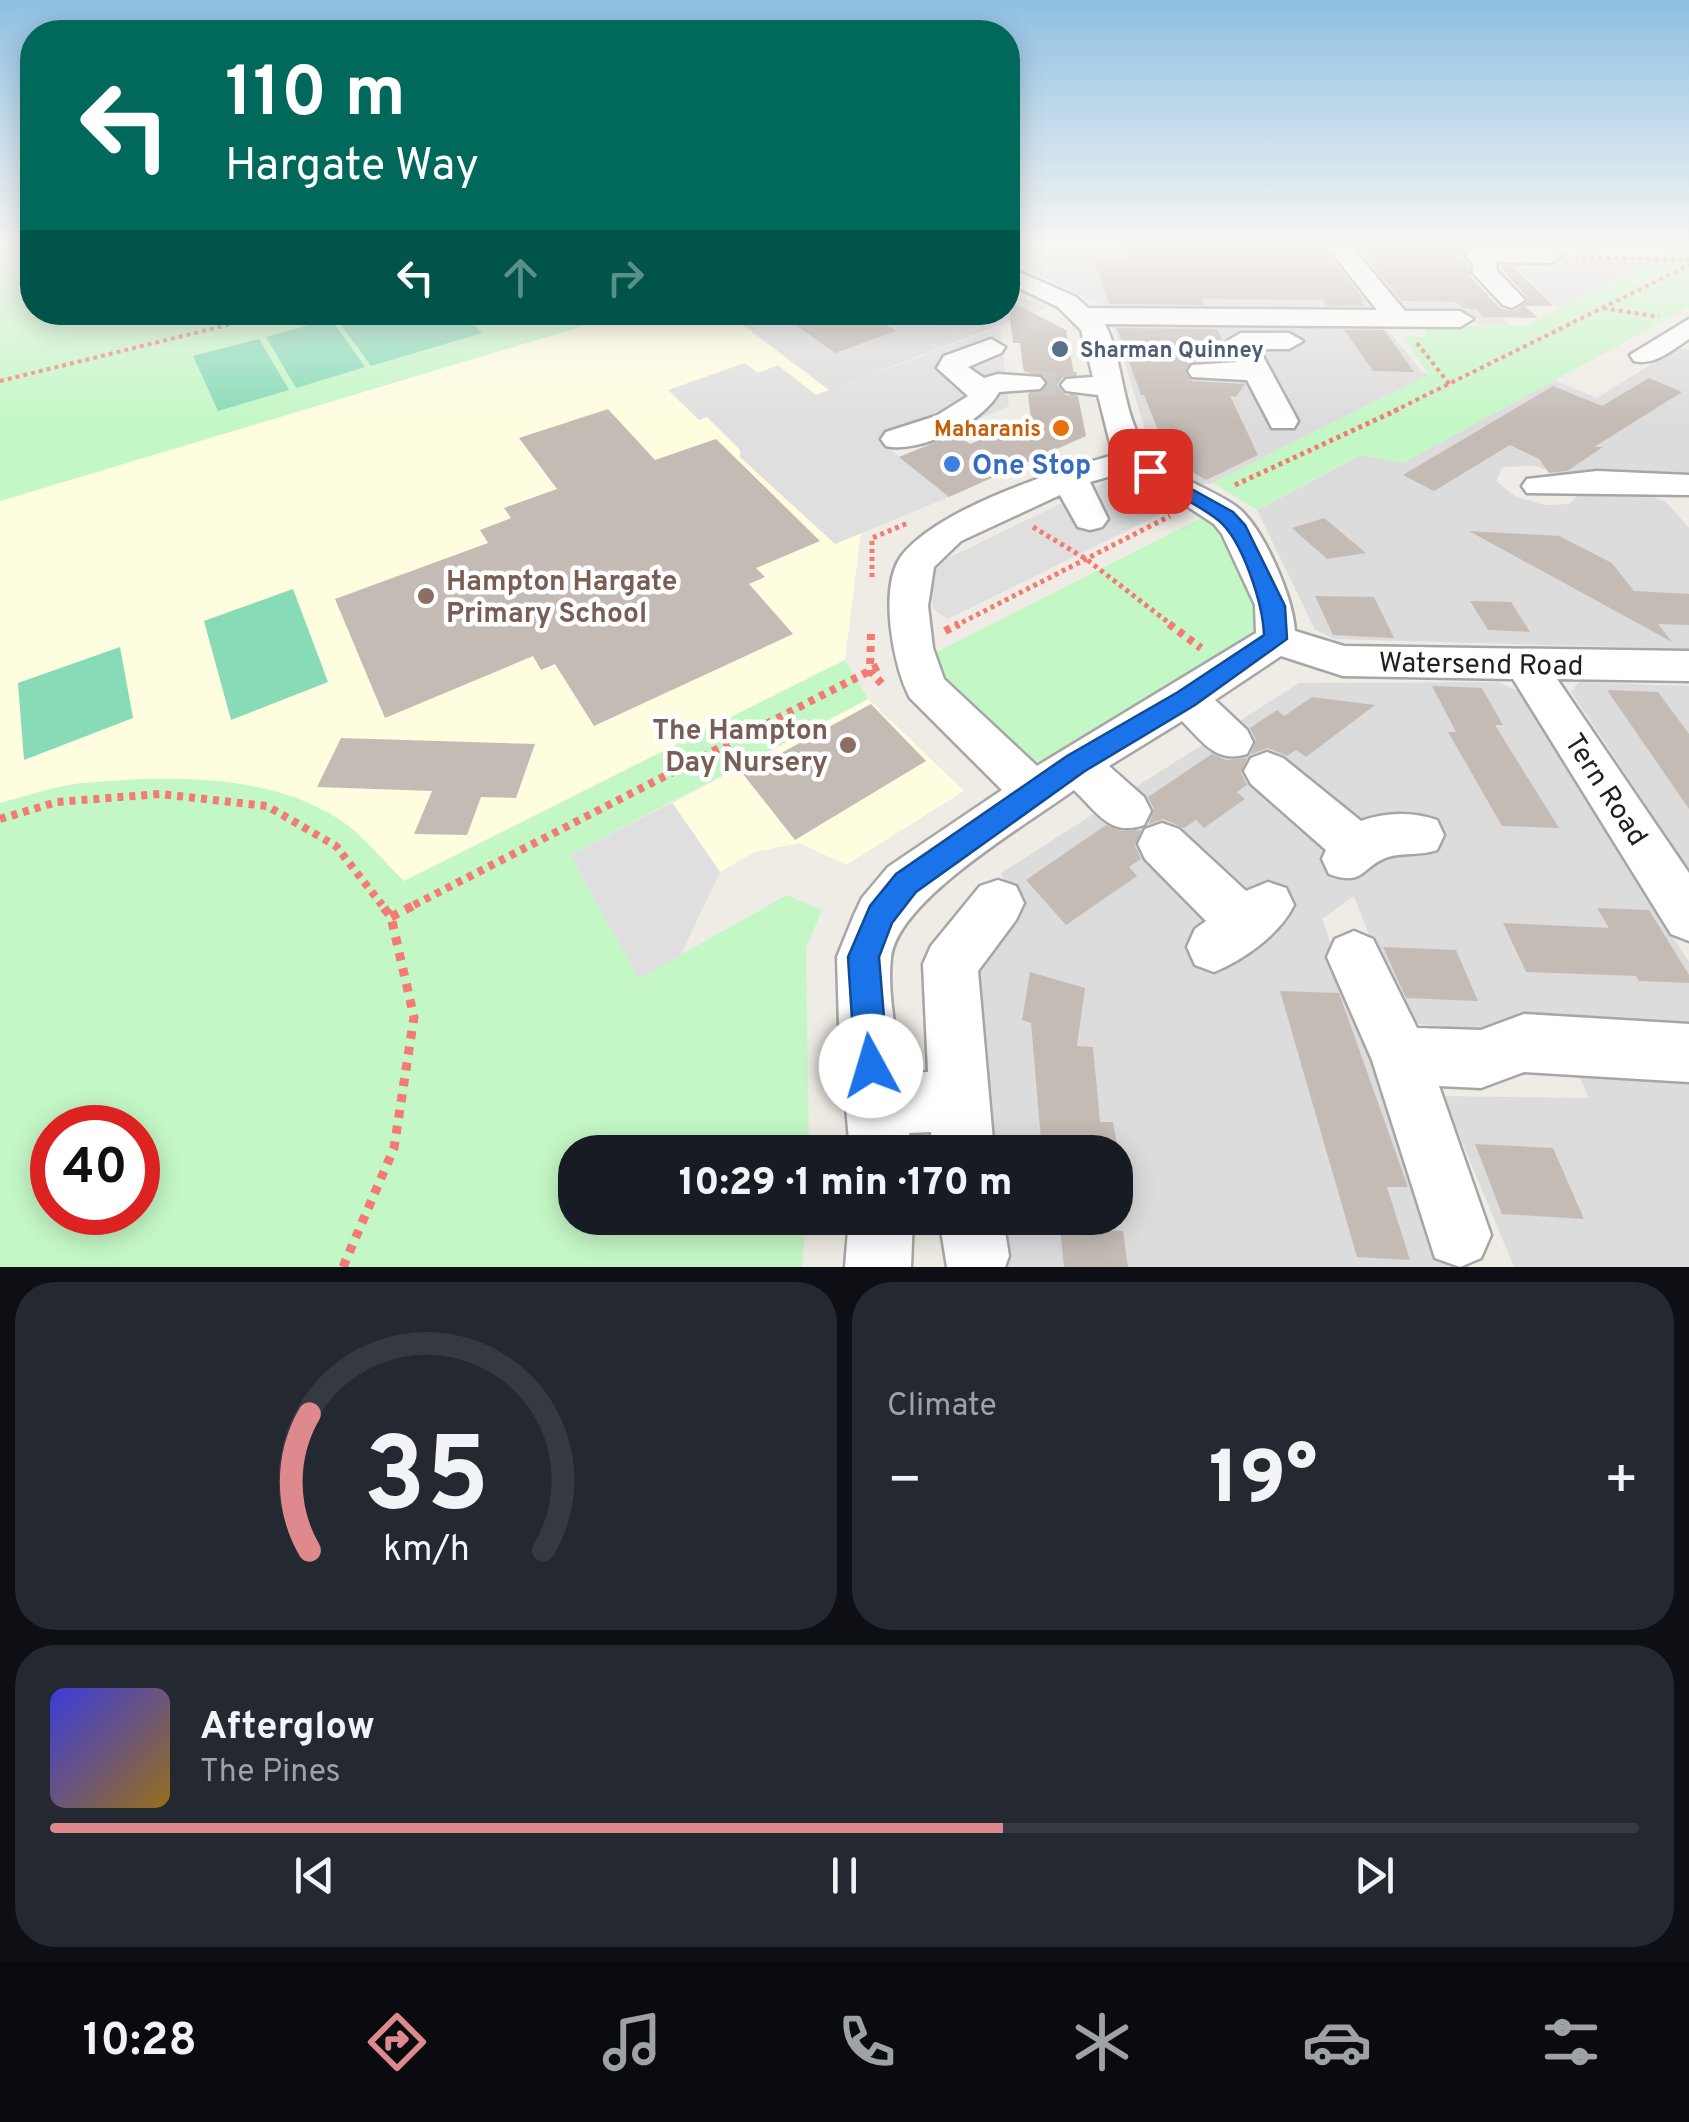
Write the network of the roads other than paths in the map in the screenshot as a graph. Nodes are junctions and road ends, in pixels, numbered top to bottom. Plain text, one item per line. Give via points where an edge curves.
1 (1070, 304) edge
2 (1387, 304) edge
3 (1086, 316) junction
4 (1398, 318) junction
5 (1460, 320) dead end
6 (1258, 328) junction
7 (1686, 331) edge
8 (1338, 343) dead end
9 (991, 347) dead end
10 (1644, 355) dead end
11 (1202, 370) dead end
12 (1257, 372) junction
13 (1030, 383) tunnel mouth
14 (980, 389) junction
15 (1283, 422) dead end
16 (897, 439) dead end
17 (1136, 459) junction
18 (1073, 476) junction
19 (1539, 486) dead end
20 (1685, 490) edge
21 (1090, 519) dead end
22 (1276, 639) junction
23 (1524, 662) junction
24 (1689, 666) edge
25 (1186, 698) junction
26 (1076, 764) junction
27 (1035, 793) junction
28 (1420, 835) dead end
29 (998, 903) dead end
30 (1689, 917) edge
31 (1242, 925) dead end
32 (1354, 957) dead end
33 (1689, 1053) edge
34 (1400, 1056) junction
35 (960, 1126) edge
36 (878, 1129) edge
37 (880, 1235) edge
38 (1458, 1235) dead end
39 (878, 1267) edge

1 - 3 street
2 - 4 street
3 - 6 street
3 - 17 street via 1094,328 1094,386
4 - 5 street
4 - 6 street
6 - 8 street
6 - 12 street via 1240,340
7 - 10 street
9 - 14 street via 951,368
11 - 12 street
12 - 15 street
13 - 14 street
14 - 16 street via 986,392 980,403 966,414
17 - 18 street
17 - 22 street via 1238,530 1274,606
18 - 21 street
18 - 27 street via 948,533 916,562 909,606 925,687
19 - 20 street via 1596,481
22 - 23 street, Watersend Road via 1343,661
22 - 25 street
23 - 24 street, Watersend Road
23 - 30 street, Tern Road
25 - 26 street
25 - 28 street via 1353,854 1378,836
26 - 27 street
26 - 31 street
27 - 36 street via 906,883 880,915 864,957
29 - 35 street via 950,964
32 - 34 street
33 - 34 street via 1524,1043 1482,1059
34 - 38 street
35 - 36 street
37 - 39 street

